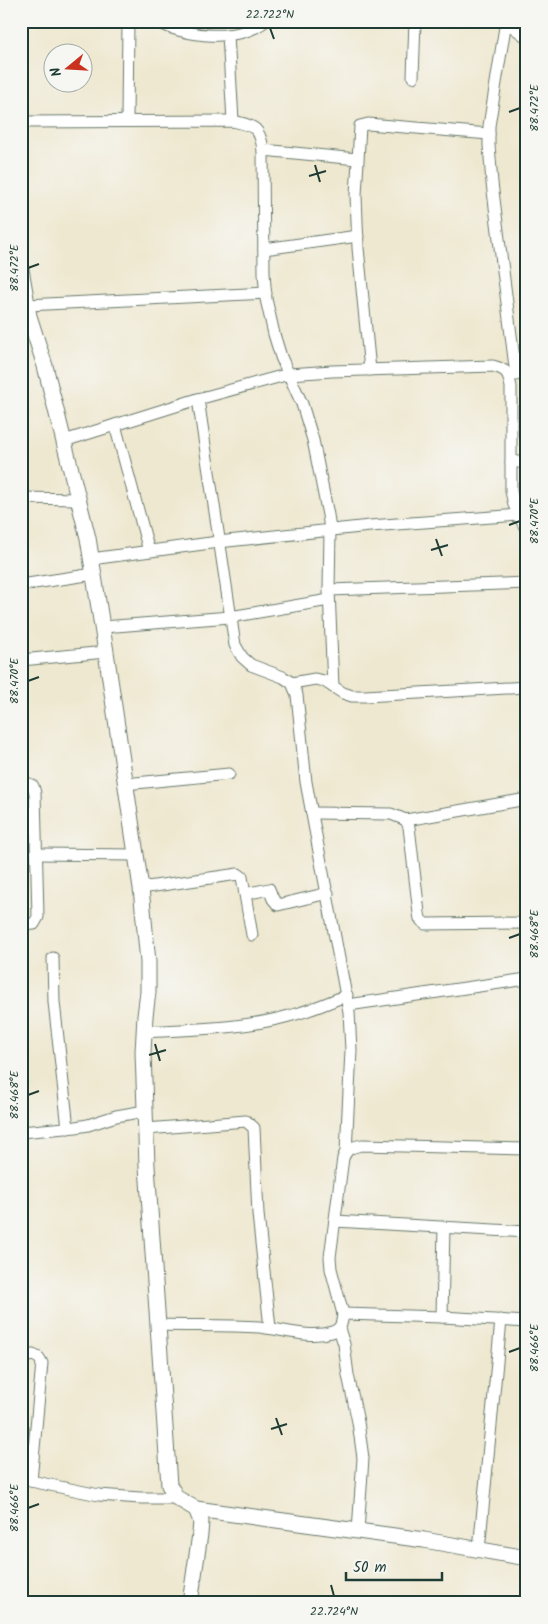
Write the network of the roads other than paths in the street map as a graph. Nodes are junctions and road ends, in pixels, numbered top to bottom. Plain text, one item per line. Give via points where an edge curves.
1 (128, 21) edge
2 (156, 21) edge
3 (265, 21) edge
4 (415, 21) edge
5 (507, 21) edge
6 (228, 35) junction
7 (527, 35) edge
8 (413, 77) dead end
9 (127, 121) junction
10 (232, 121) junction
11 (21, 122) edge
12 (489, 134) junction
13 (263, 150) junction
14 (357, 159) junction
15 (358, 236) junction
16 (264, 249) junction
17 (21, 269) edge
18 (266, 293) junction
19 (27, 305) junction
20 (370, 370) junction
21 (289, 374) junction
22 (517, 375) edge
23 (198, 399) junction
24 (114, 425) junction
25 (64, 441) junction
26 (511, 462) junction
27 (527, 462) edge
28 (21, 498) edge
29 (78, 499) junction
30 (518, 516) junction
31 (330, 530) junction
32 (527, 531) edge
33 (218, 542) junction
34 (149, 551) junction
35 (93, 567) junction
36 (527, 583) edge
37 (21, 586) edge
38 (329, 595) junction
39 (230, 618) junction
40 (103, 628) junction
41 (106, 652) junction
42 (21, 660) edge
43 (292, 683) junction
44 (333, 687) junction
45 (527, 687) edge
46 (230, 774) dead end
47 (21, 782) edge
48 (125, 784) junction
49 (527, 799) edge
50 (312, 813) junction
51 (406, 820) junction
52 (37, 854) junction
53 (136, 855) junction
54 (140, 888) junction
55 (328, 893) junction
56 (245, 894) junction
57 (527, 923) edge
58 (21, 925) edge
59 (252, 935) dead end
60 (53, 958) dead end
61 (527, 979) edge
62 (347, 1000) junction
63 (144, 1032) junction
64 (145, 1111) junction
65 (68, 1128) junction
66 (146, 1128) junction
67 (21, 1132) edge
68 (527, 1149) edge
69 (346, 1152) junction
70 (335, 1221) junction
71 (444, 1227) junction
72 (527, 1232) edge
73 (342, 1314) junction
74 (442, 1317) junction
75 (500, 1320) junction
76 (527, 1322) edge
77 (159, 1325) junction
78 (270, 1328) junction
79 (339, 1328) junction
80 (21, 1357) edge
81 (26, 1480) edge
82 (177, 1498) junction
83 (196, 1509) junction
84 (358, 1531) junction
85 (479, 1550) junction
86 (527, 1558) edge
87 (190, 1603) edge

1 - 9 street
2 - 6 street via 197,34
3 - 6 street via 243,33
4 - 8 street
5 - 7 street
5 - 12 street
6 - 10 street
9 - 10 street
9 - 11 street
10 - 13 street via 253,126 261,135
12 - 14 street via 364,124 360,126
12 - 22 street via 491,174
13 - 14 street
13 - 16 street
14 - 15 street
15 - 16 street
15 - 20 street
16 - 18 street
17 - 19 street
18 - 19 street
18 - 21 street via 274,334
19 - 25 street
20 - 21 street
20 - 22 street via 493,366
21 - 23 street
21 - 31 street via 314,440
22 - 26 street via 511,387
23 - 24 street
23 - 33 street
24 - 25 street
24 - 34 street
25 - 29 street
26 - 27 street
26 - 30 street via 511,491
28 - 29 street
29 - 35 street
30 - 31 street
30 - 32 street
31 - 33 street
31 - 38 street
33 - 34 street
33 - 39 street
34 - 35 street
35 - 37 street
35 - 40 street
36 - 38 street
38 - 39 street
38 - 44 street
39 - 40 street
39 - 43 street via 234,645 242,658
40 - 41 street
41 - 42 street
41 - 48 street
43 - 44 street via 315,679
43 - 50 street
44 - 45 street via 348,694 365,696
46 - 48 street
47 - 52 street via 33,786 35,793
48 - 53 street
49 - 51 street
50 - 51 street via 391,814
50 - 55 street
51 - 57 street via 420,919 425,924
52 - 53 street
52 - 58 street via 38,917 34,924
53 - 54 street
54 - 56 street via 235,873 242,878
54 - 63 street via 148,962
55 - 56 street via 278,905 269,889
55 - 62 street
56 - 59 street
60 - 65 street via 54,1002
61 - 62 street
62 - 63 street via 262,1022
62 - 69 street via 351,1050
63 - 64 street
64 - 65 street
64 - 66 street
65 - 67 street
66 - 77 street
66 - 78 street via 246,1121 254,1128 258,1214
68 - 69 street via 362,1145
69 - 70 street
70 - 71 street
70 - 73 street via 330,1263
71 - 72 street
71 - 74 street
73 - 74 street
73 - 79 street
74 - 75 street
75 - 76 street
75 - 85 street
77 - 78 street
77 - 82 street via 169,1485
78 - 79 street via 320,1334
79 - 84 street via 362,1450
80 - 81 street via 33,1356 42,1363
81 - 82 street via 99,1495
82 - 83 street
83 - 84 street
83 - 87 street via 201,1521
84 - 85 street
85 - 86 street

